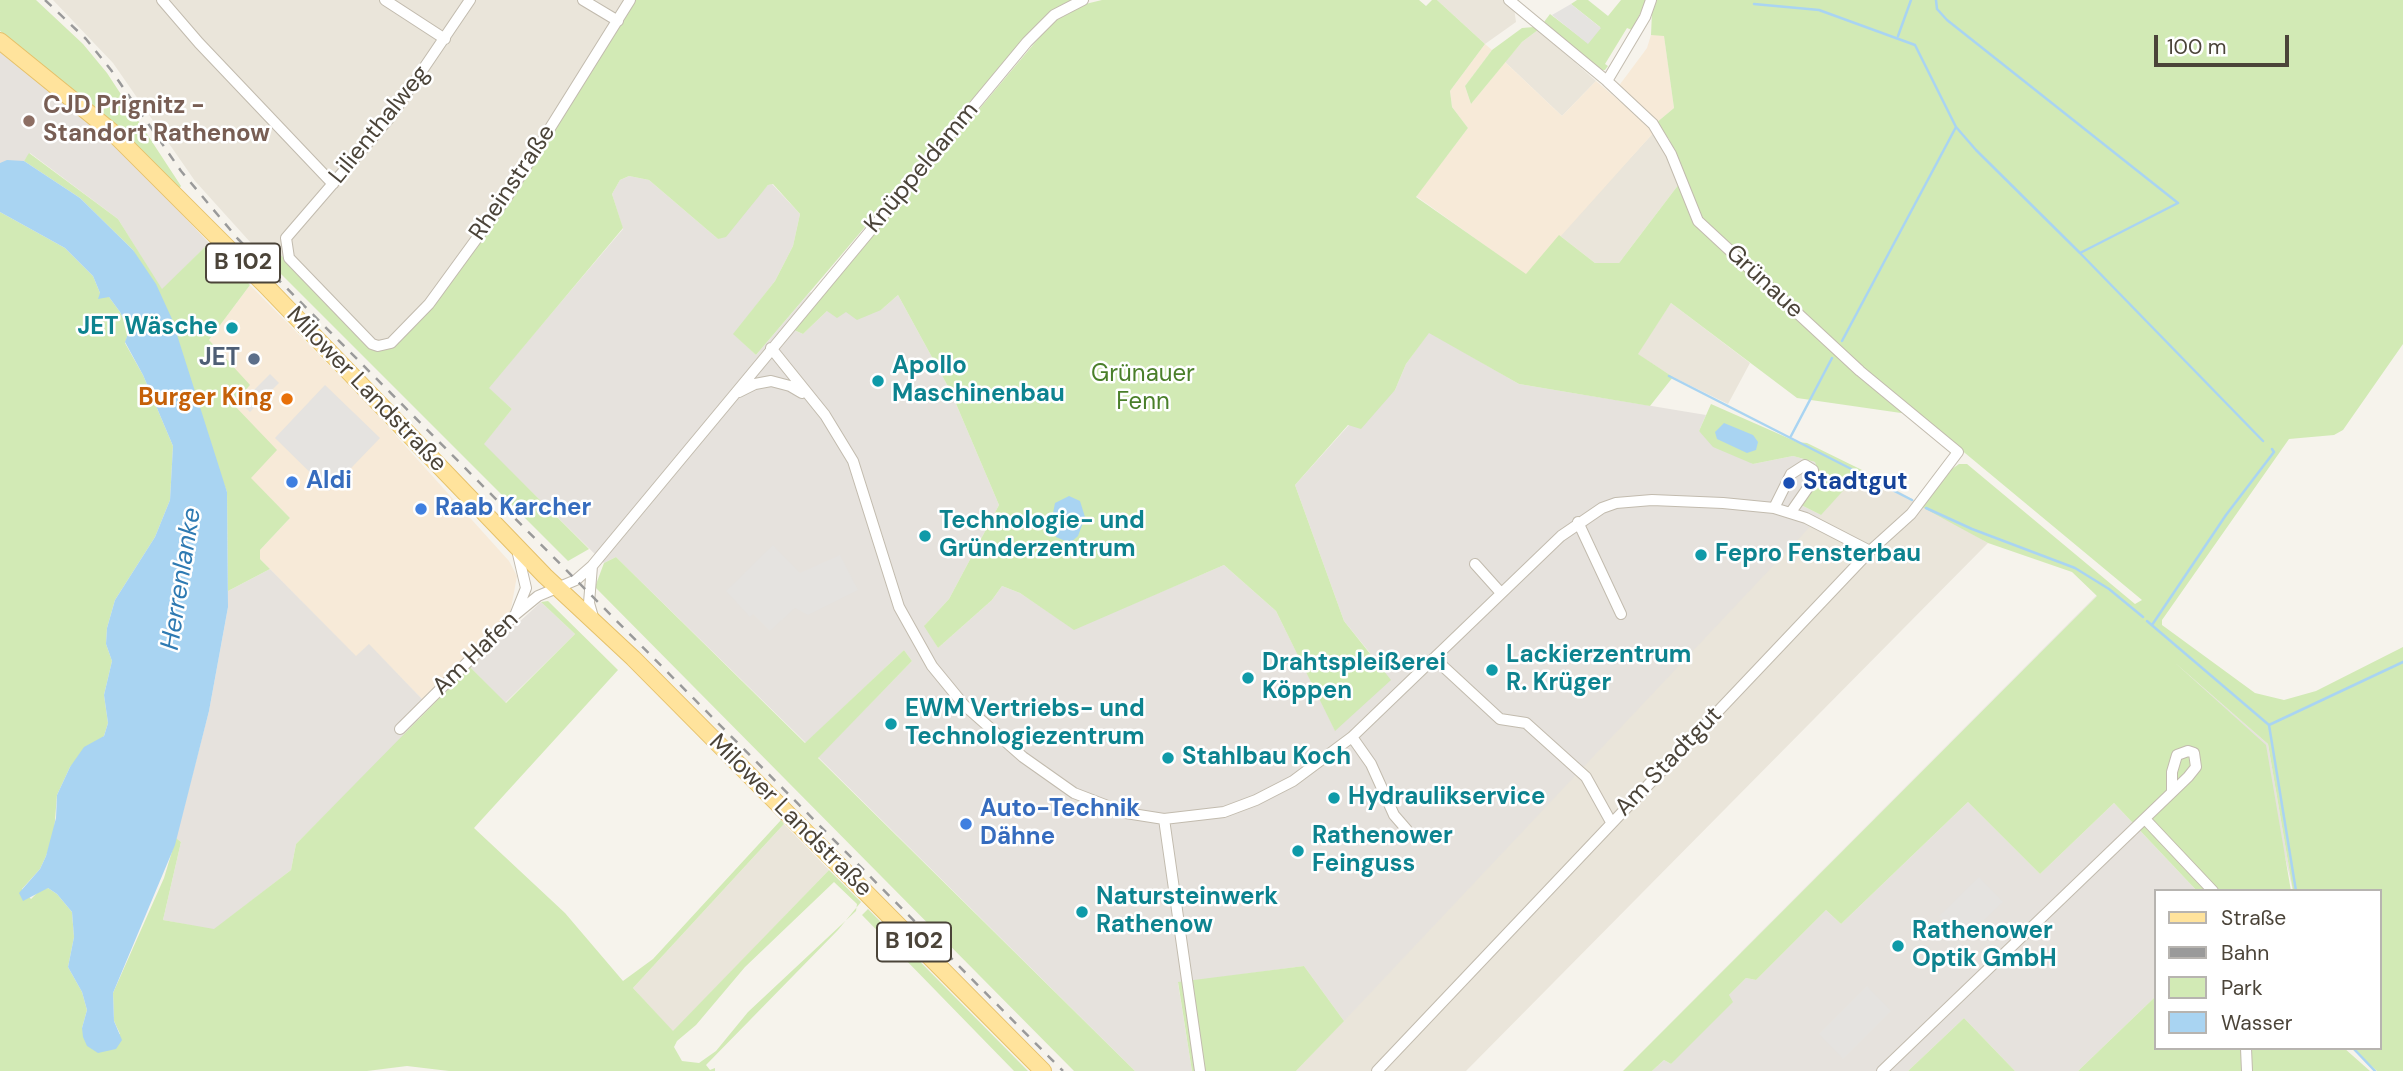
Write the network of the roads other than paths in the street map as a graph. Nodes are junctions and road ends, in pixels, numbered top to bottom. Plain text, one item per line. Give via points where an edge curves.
1 (162, 0) edge
2 (385, 0) edge
3 (470, 0) edge
4 (583, 0) edge
5 (630, 0) edge
6 (1083, 0) edge
7 (1509, 0) edge
8 (1651, 0) edge
9 (618, 21) junction
10 (445, 38) junction
11 (0, 41) edge
12 (1607, 81) junction
13 (334, 184) junction
14 (285, 245) joint
15 (771, 348) junction
16 (731, 397) junction
17 (816, 405) junction
18 (1958, 452) joint
19 (1774, 508) junction
20 (1791, 512) junction
21 (1578, 522) junction
22 (514, 543) junction
23 (1870, 551) junction
24 (1475, 564) dead end
25 (592, 566) junction
26 (556, 587) junction
27 (1501, 593) junction
28 (516, 614) junction
29 (1621, 614) dead end
30 (595, 624) junction
31 (1434, 658) junction
32 (400, 729) dead end
33 (1352, 737) junction
34 (2172, 792) dead end
35 (1164, 818) junction
36 (2144, 819) junction
37 (1611, 822) junction
38 (1408, 830) dead end
39 (2211, 889) edge
40 (2246, 1050) edge
41 (1043, 1071) edge
42 (1200, 1071) edge
43 (1377, 1071) edge
44 (1882, 1071) edge
45 (2247, 1071) edge

1 - 13 street
2 - 10 street
3 - 10 street, Lilienthalweg
4 - 9 street
5 - 9 street, Rheinstraße
6 - 15 street, Knüppeldamm via 1054,15 1027,42
7 - 12 street, Grünaue
8 - 12 street
9 - 14 street, Rheinstraße via 507,197 437,293 391,343 372,344 289,258
10 - 13 street, Lilienthalweg via 392,115
11 - 22 main road, Milower Landstraße / B 102 via 111,131
12 - 18 street, Grünaue via 1663,138 1698,221 1860,371
13 - 14 street, Lilienthalweg via 289,231
15 - 16 street
15 - 17 street
16 - 17 street via 771,381 798,389
16 - 25 street
17 - 35 street via 857,470 880,557 899,607 953,693 1017,753 1074,793 1126,813
18 - 23 street, Am Stadtgut via 1911,514
19 - 20 street
19 - 20 street via 1791,474 1805,465 1814,479
19 - 21 street via 1631,501 1602,508
20 - 23 street
21 - 27 street
21 - 29 street
22 - 26 main road, Milower Landstraße / B 102
22 - 28 street, Milower Landstraße via 526,588
23 - 37 street, Am Stadtgut
24 - 27 street
25 - 26 street via 576,580
25 - 30 street via 589,603
26 - 28 street, Am Hafen
26 - 30 main road, Milower Landstraße / B 102
27 - 31 street
28 - 32 street, Am Hafen
30 - 41 main road, Milower Landstraße / B 102
31 - 33 street
31 - 37 street via 1500,719 1526,723 1586,777
33 - 35 street via 1293,781 1256,800 1224,811
33 - 38 street via 1371,764 1394,815
34 - 36 street
35 - 42 street
36 - 39 street
36 - 44 street
37 - 43 street, Am Stadtgut
40 - 45 street

